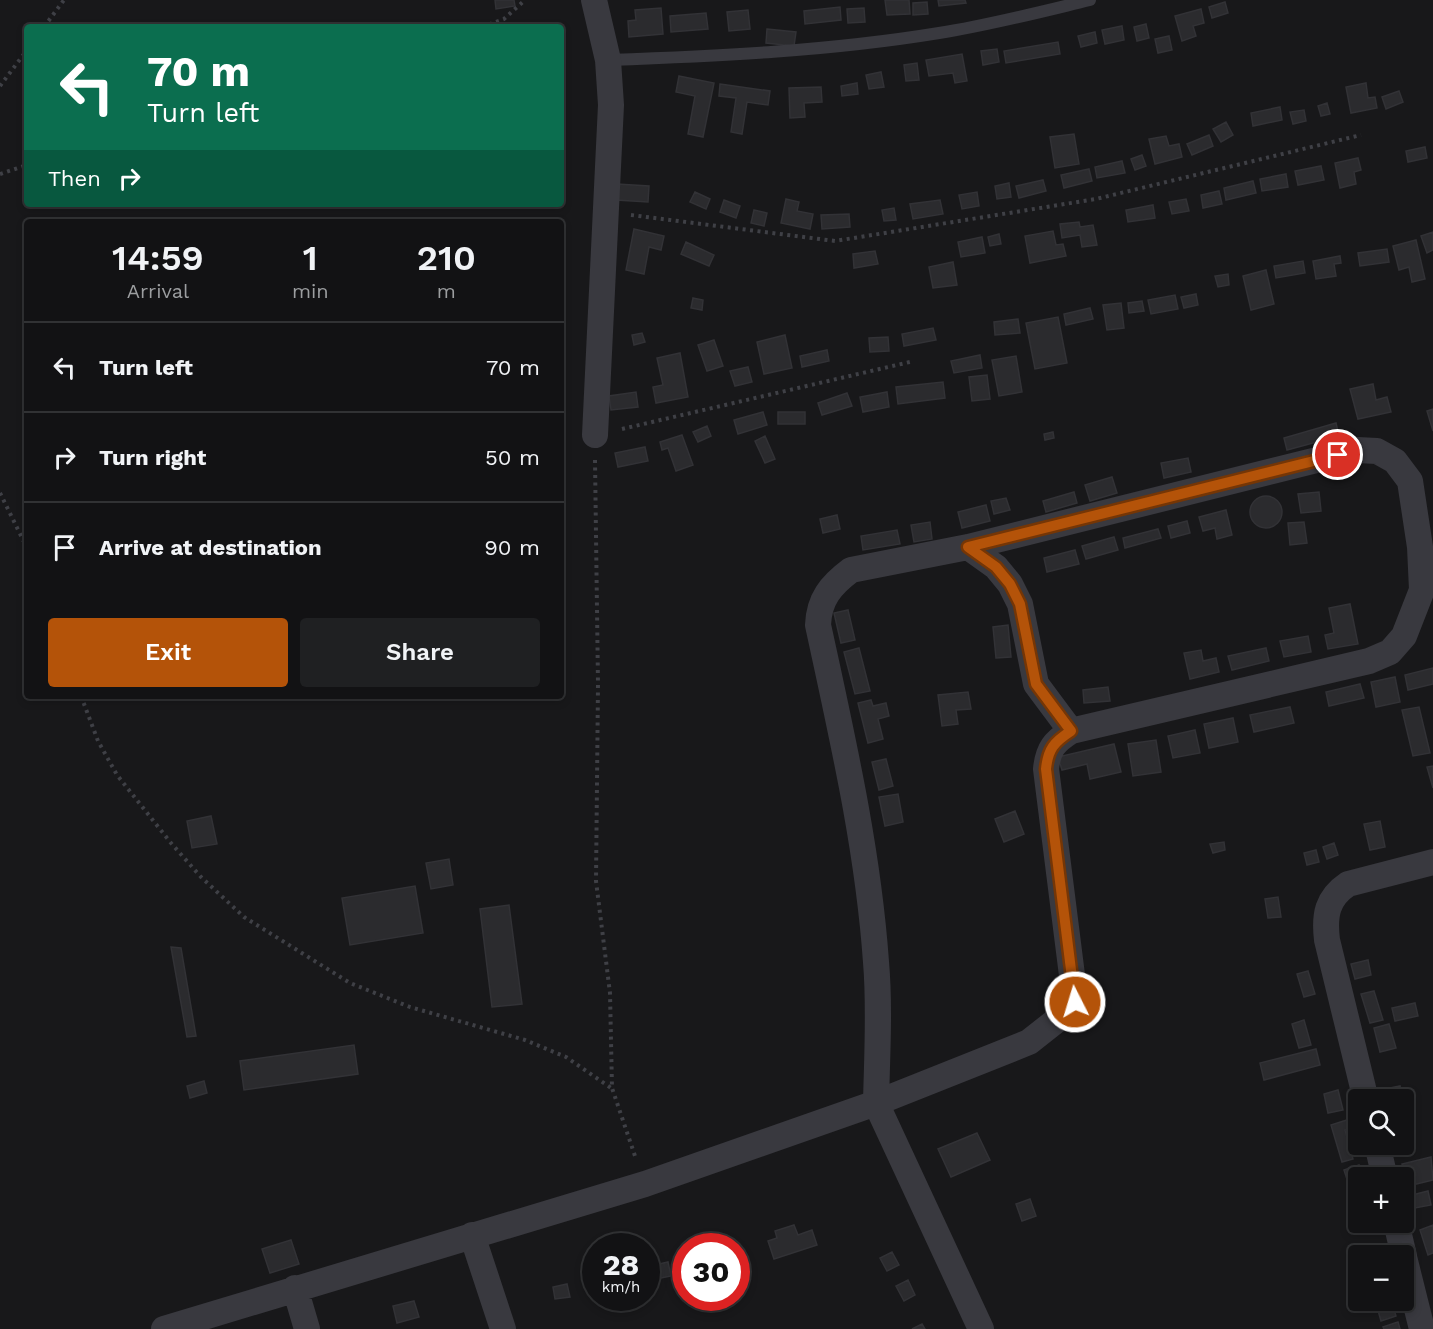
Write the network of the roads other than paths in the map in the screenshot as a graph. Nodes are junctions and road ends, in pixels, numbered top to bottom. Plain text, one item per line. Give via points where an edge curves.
1 (594, 0) edge
2 (1090, 0) edge
3 (608, 60) junction
4 (595, 435) road end
5 (968, 547) junction
6 (1071, 731) junction
7 (1433, 862) edge
8 (1363, 1089) edge
9 (876, 1103) junction
10 (472, 1235) junction
11 (295, 1288) junction
12 (1414, 1297) edge
13 (164, 1329) edge
14 (307, 1329) edge
15 (502, 1329) edge
16 (981, 1329) edge
17 (1422, 1329) edge

1 - 3 street
2 - 3 lane via 940,33 744,55
3 - 4 street via 611,105
5 - 6 street via 996,567 1010,584 1020,604 1036,684
5 - 6 street via 1357,450 1377,451 1395,461 1410,481 1422,590 1404,636 1390,652 1369,661
5 - 9 street via 851,570 836,581 818,611 849,768 874,936
6 - 9 street via 1054,742 1046,769 1074,991 1072,1008 1029,1042
7 - 8 street via 1348,884 1336,892 1328,907 1327,940
9 - 10 street via 645,1184
9 - 16 street
10 - 11 street
10 - 15 street
11 - 13 street
11 - 14 street
12 - 17 street

